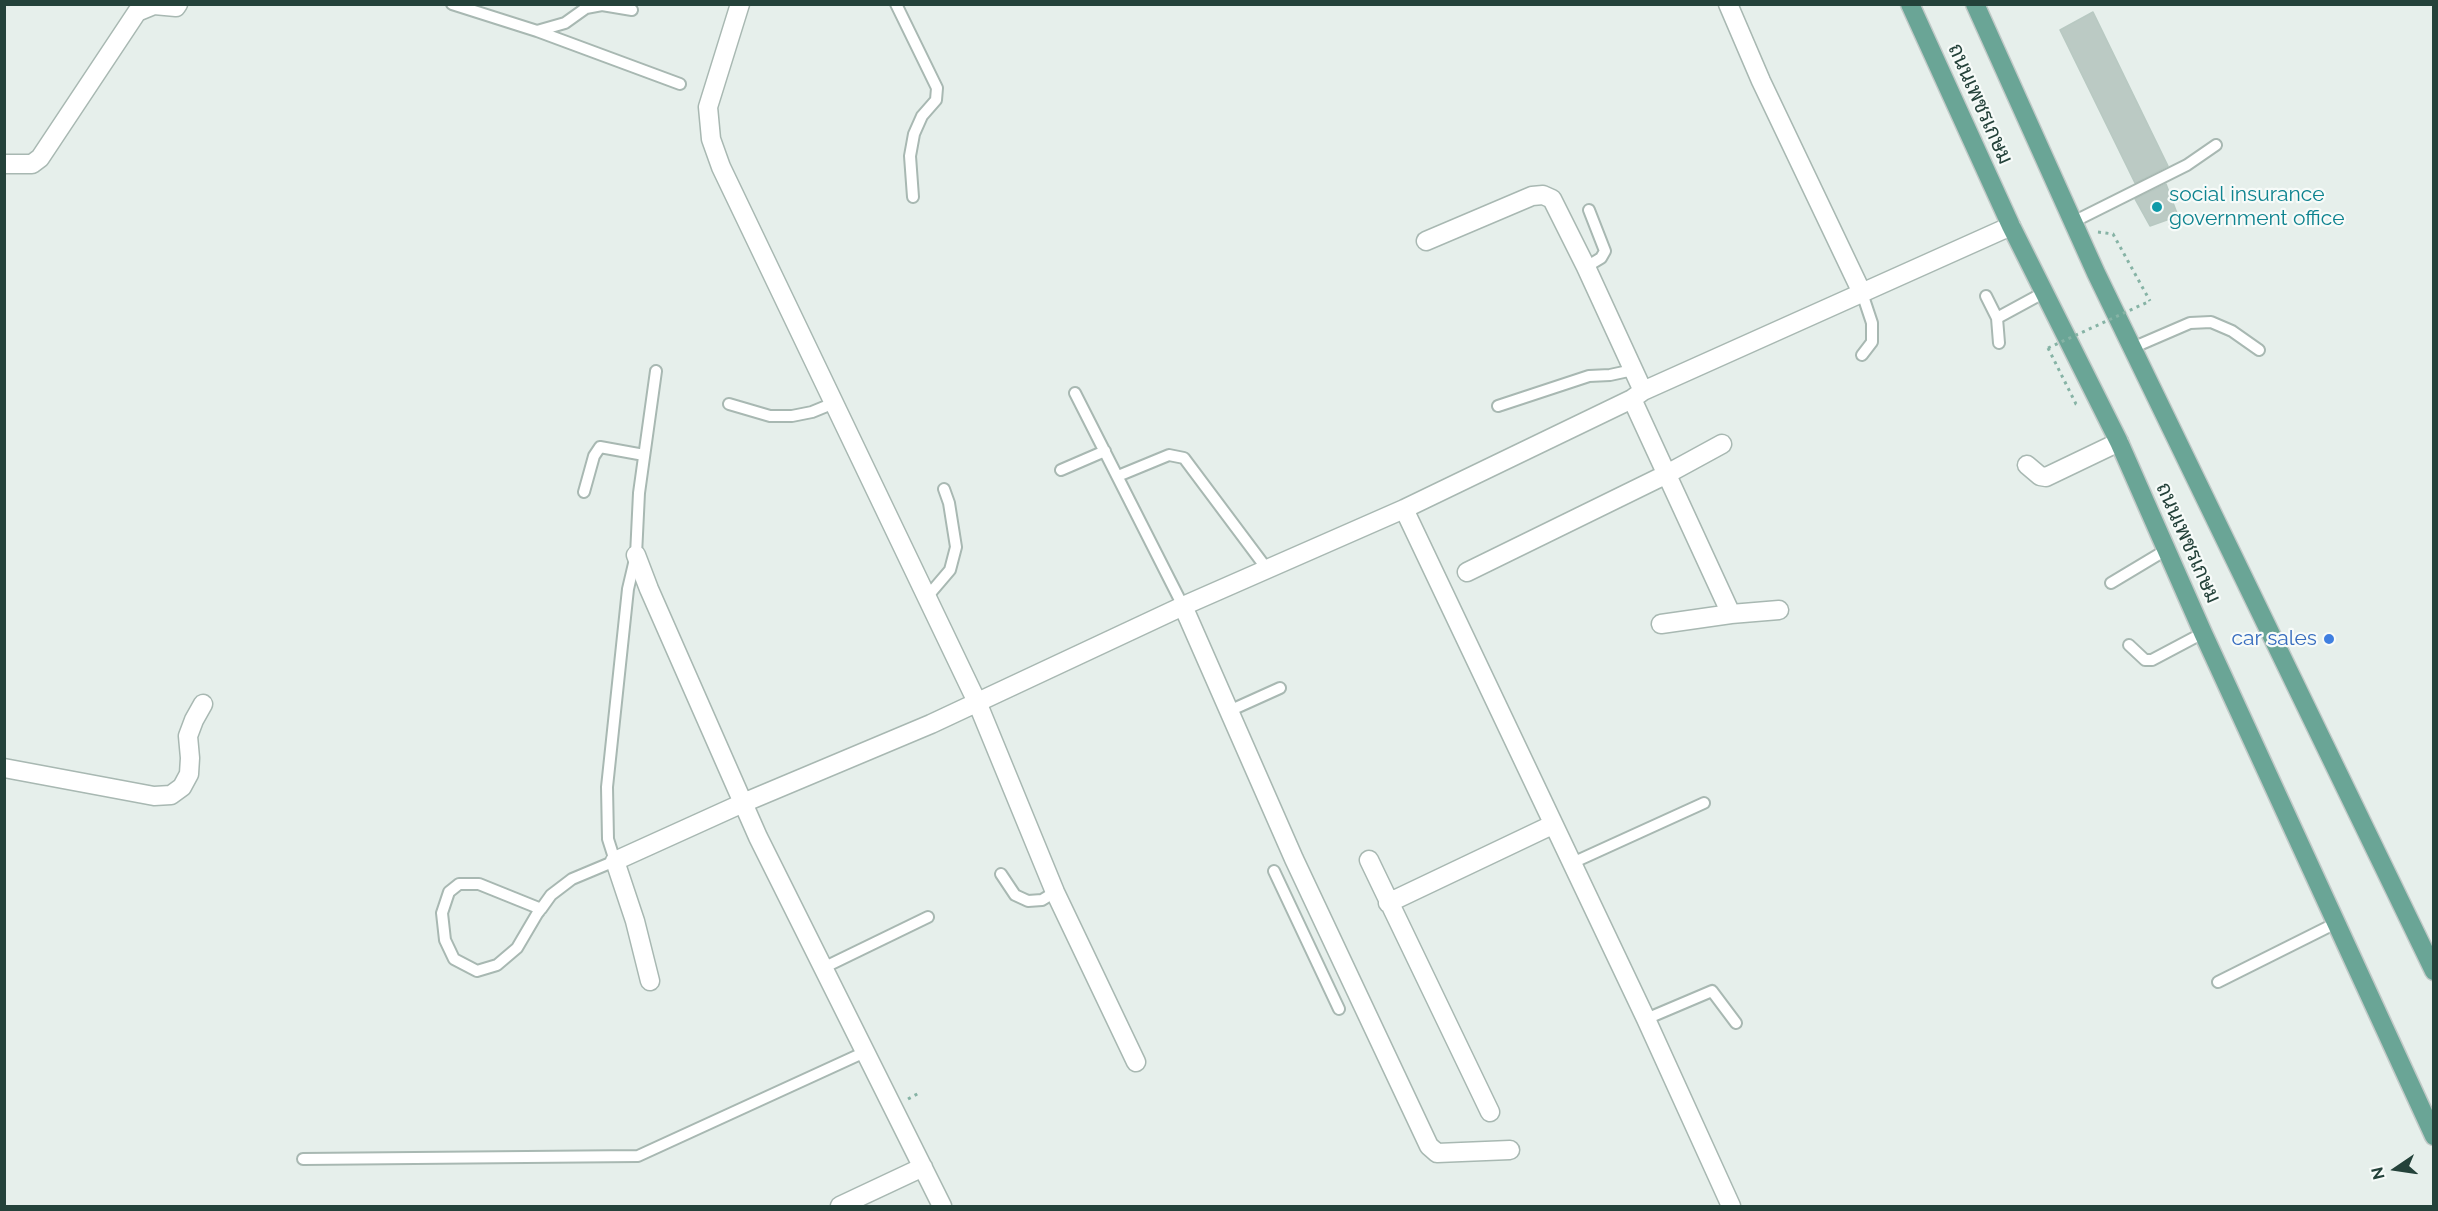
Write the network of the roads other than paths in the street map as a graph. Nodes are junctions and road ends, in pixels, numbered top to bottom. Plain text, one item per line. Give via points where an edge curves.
1 (178, 4) edge
2 (452, 4) edge
3 (896, 4) edge
4 (1728, 4) edge
5 (1910, 4) edge
6 (1974, 4) edge
7 (739, 5) edge
8 (632, 10) dead end
9 (537, 31) junction
10 (680, 84) dead end
11 (2216, 145) dead end
12 (4, 164) edge
13 (913, 197) dead end
14 (1589, 210) dead end
15 (2075, 225) junction
16 (2011, 226) junction
17 (1426, 241) dead end
18 (1586, 267) junction
19 (1862, 293) junction
20 (2043, 293) junction
21 (1986, 296) dead end
22 (1997, 318) junction
23 (1999, 343) dead end
24 (2132, 348) junction
25 (2259, 350) dead end
26 (1862, 355) dead end
27 (1633, 370) junction
28 (656, 371) dead end
29 (1075, 393) dead end
30 (1637, 395) junction
31 (834, 403) junction
32 (729, 404) dead end
33 (1498, 406) dead end
34 (2119, 442) junction
35 (1722, 444) dead end
36 (1105, 451) junction
37 (644, 455) junction
38 (2027, 465) dead end
39 (1061, 470) dead end
40 (1667, 474) junction
41 (1118, 476) junction
42 (944, 489) dead end
43 (584, 492) dead end
44 (1404, 509) junction
45 (2166, 550) junction
46 (636, 555) junction
47 (1267, 569) junction
48 (1467, 572) dead end
49 (2111, 583) dead end
50 (927, 597) junction
51 (1183, 606) junction
52 (1779, 610) dead end
53 (1731, 614) junction
54 (1661, 624) dead end
55 (2203, 633) junction
56 (2129, 645) dead end
57 (1280, 688) dead end
58 (977, 702) junction
59 (203, 704) dead end
60 (1229, 711) junction
61 (4, 768) edge
62 (1704, 802) dead end
63 (743, 803) junction
64 (1552, 825) junction
65 (1369, 860) dead end
66 (615, 861) junction
67 (1570, 864) junction
68 (1274, 871) dead end
69 (1000, 874) dead end
70 (1054, 892) junction
71 (1388, 903) junction
72 (1317, 907) junction
73 (541, 909) junction
74 (928, 917) dead end
75 (1296, 918) junction
76 (2336, 923) junction
77 (2427, 939) edge
78 (823, 968) junction
79 (2433, 971) edge
80 (650, 981) dead end
81 (2218, 982) dead end
82 (1339, 1010) dead end
83 (1646, 1020) junction
84 (1736, 1023) dead end
85 (865, 1052) junction
86 (1136, 1062) dead end
87 (1490, 1113) dead end
88 (2433, 1136) edge
89 (1510, 1150) dead end
90 (303, 1159) dead end
91 (923, 1167) junction
92 (840, 1206) edge
93 (942, 1206) edge
94 (1731, 1206) edge

1 - 12 street via 154,5 137,12 40,158 32,164
2 - 9 lane
3 - 13 lane via 938,94 914,134 910,156
4 - 19 street
5 - 16 main road, ถนนเพชรเกษม
6 - 15 main road, ถนนเพชรเกษม
7 - 31 street via 708,108 711,139
8 - 9 lane via 602,5 586,8 565,23
9 - 10 lane
11 - 15 lane
14 - 18 lane via 1605,251
15 - 24 main road, ถนนเพชรเกษม
16 - 19 street
16 - 20 main road, ถนนเพชรเกษม
17 - 18 street via 1532,196 1543,195 1557,207
18 - 27 street
19 - 26 lane via 1872,323 1872,342
19 - 30 street
20 - 22 lane
20 - 34 main road, ถนนเพชรเกษม
21 - 22 lane
22 - 23 lane
24 - 25 lane via 2190,323 2211,322
24 - 77 main road, ถนนเพชรเกษม
27 - 30 street
27 - 33 lane via 1589,376
28 - 37 lane
29 - 36 lane
30 - 40 street
30 - 44 street
31 - 32 lane via 792,416 770,416
31 - 50 street
34 - 38 street via 2046,477
34 - 45 main road, ถนนเพชรเกษม
35 - 40 street
36 - 39 lane
36 - 41 lane
37 - 43 lane via 600,447
37 - 46 lane
40 - 48 street
40 - 53 street
41 - 47 lane via 1169,455 1184,458
41 - 51 lane
42 - 50 lane via 950,503 956,547 950,570
44 - 47 street
44 - 64 street
45 - 49 lane
45 - 55 main road, ถนนเพชรเกษม
46 - 63 street
46 - 66 lane via 628,590 607,787 608,838
47 - 51 street
50 - 58 street
51 - 58 street
51 - 60 street
52 - 53 street
53 - 54 street
55 - 56 lane via 2152,660 2145,660
55 - 76 main road, ถนนเพชรเกษม
57 - 60 lane
58 - 63 street
58 - 70 street
59 - 61 street via 188,736 189,774 182,787 171,795 154,796
60 - 72 street
62 - 67 lane
63 - 66 street
63 - 78 street
64 - 67 street
64 - 71 street
65 - 71 street
66 - 73 lane via 572,879 551,895
66 - 80 street
67 - 83 street
68 - 75 lane
69 - 70 lane via 1015,895 1028,901 1042,900
70 - 86 street
71 - 87 street
72 - 75 lane
72 - 89 street via 1429,1146 1437,1152
73 - 73 lane via 478,884 459,884 449,892 442,912 446,940 454,959 477,971 497,965 517,948
74 - 78 lane
75 - 82 lane
76 - 81 lane
76 - 88 main road, ถนนเพชรเกษม
77 - 79 main road, ถนนเพชรเกษม
78 - 85 street
83 - 84 lane via 1712,991
83 - 94 street
85 - 90 lane via 638,1156
85 - 91 street
91 - 92 street
91 - 93 street

